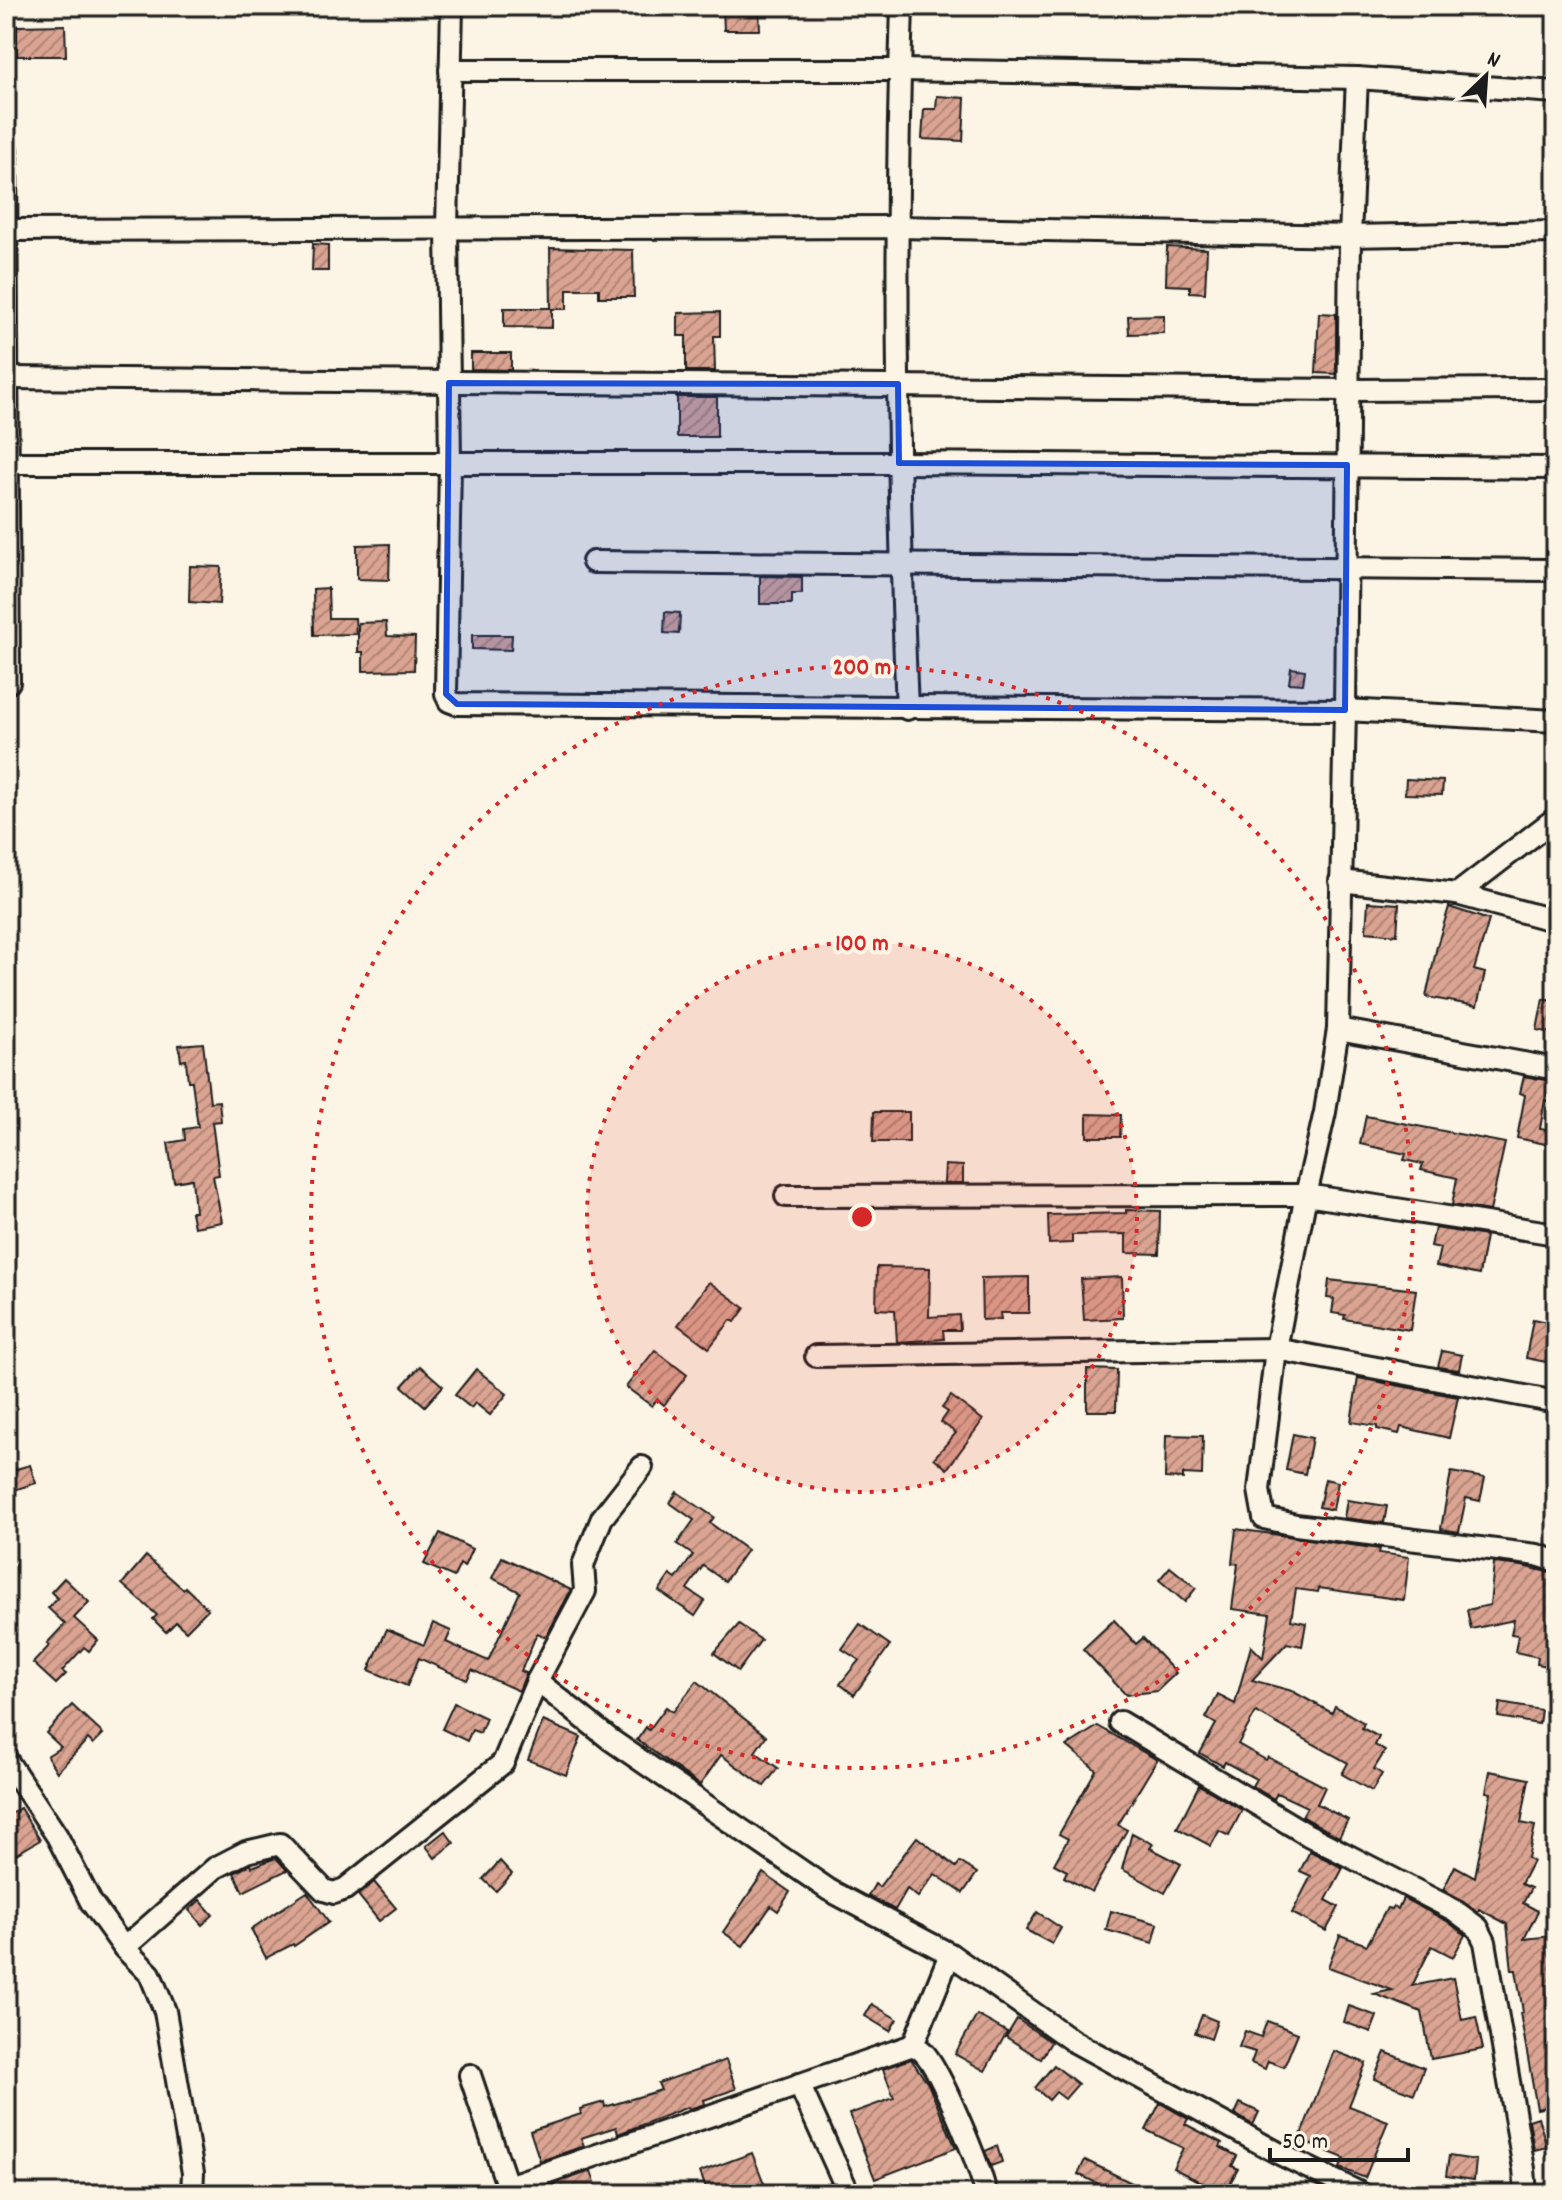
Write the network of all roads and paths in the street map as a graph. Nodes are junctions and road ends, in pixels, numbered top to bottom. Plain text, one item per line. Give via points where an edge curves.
1 (452, 6) edge
2 (902, 6) edge
3 (450, 70) junction
4 (900, 70) junction
5 (1357, 78) junction
6 (1556, 92) edge
7 (6, 150) edge
8 (896, 227) junction
9 (447, 228) junction
10 (7, 230) edge
11 (1556, 232) edge
12 (1350, 236) junction
13 (7, 378) edge
14 (449, 383) junction
15 (898, 384) junction
16 (1556, 389) edge
17 (1348, 390) junction
18 (7, 463) edge
19 (450, 463) junction
20 (899, 463) junction
21 (1347, 465) junction
22 (1556, 468) edge
23 (593, 562) dead end
24 (901, 566) junction
25 (1346, 570) junction
26 (1556, 570) edge
27 (9, 682) dead end
28 (907, 709) junction
29 (1345, 710) junction
30 (1556, 721) edge
31 (1556, 818) edge
32 (1340, 881) junction
33 (1457, 894) junction
34 (1556, 921) edge
35 (1338, 1029) junction
36 (1556, 1069) edge
37 (1306, 1195) junction
38 (786, 1196) dead end
39 (1556, 1234) edge
40 (1276, 1349) junction
41 (816, 1356) dead end
42 (1556, 1402) edge
43 (642, 1467) dead end
44 (1556, 1561) edge
45 (537, 1681) junction
46 (1120, 1722) dead end
47 (6, 1759) edge
48 (124, 1948) junction
49 (950, 1954) junction
50 (913, 2045) junction
51 (470, 2075) dead end
52 (799, 2084) junction
53 (509, 2190) edge
54 (192, 2194) edge
55 (849, 2194) edge
56 (986, 2194) edge
57 (1362, 2194) edge
58 (1526, 2194) edge

1 - 3 street
2 - 4 street
3 - 4 street
3 - 9 street
4 - 5 street
4 - 8 street
5 - 6 street
5 - 12 street
7 - 10 street
8 - 9 street
8 - 12 street
8 - 15 street
9 - 10 street
9 - 14 street
10 - 13 street
11 - 12 street
12 - 17 street
13 - 14 street
13 - 18 street
14 - 15 street
14 - 19 street
15 - 17 street
15 - 20 street
16 - 17 street
17 - 21 street
18 - 19 street
18 - 27 street
19 - 20 street
19 - 28 street via 449,701
20 - 21 street
20 - 24 street
21 - 22 street
21 - 25 street
23 - 24 street
24 - 25 street
24 - 28 street
25 - 26 street
25 - 29 street
28 - 29 street
29 - 30 street
29 - 32 street
31 - 33 street
32 - 33 street
32 - 35 street
33 - 34 street
35 - 36 street
35 - 37 street
37 - 38 street
37 - 39 street
37 - 40 street
40 - 41 street
40 - 42 street
40 - 44 street via 1259,1490 1264,1518
43 - 45 street via 602,1518 583,1565 585,1591
45 - 48 street via 503,1763 345,1889 324,1890 280,1844 246,1852 215,1868
45 - 49 street via 611,1740 829,1890
46 - 58 street via 1308,1835 1454,1910 1478,1928 1485,1942
47 - 48 street
48 - 54 street via 150,1974 165,2011 193,2173
49 - 50 street
49 - 57 street via 1073,2041
50 - 52 street
50 - 56 street via 931,2063
51 - 53 street
52 - 53 street
52 - 55 street

